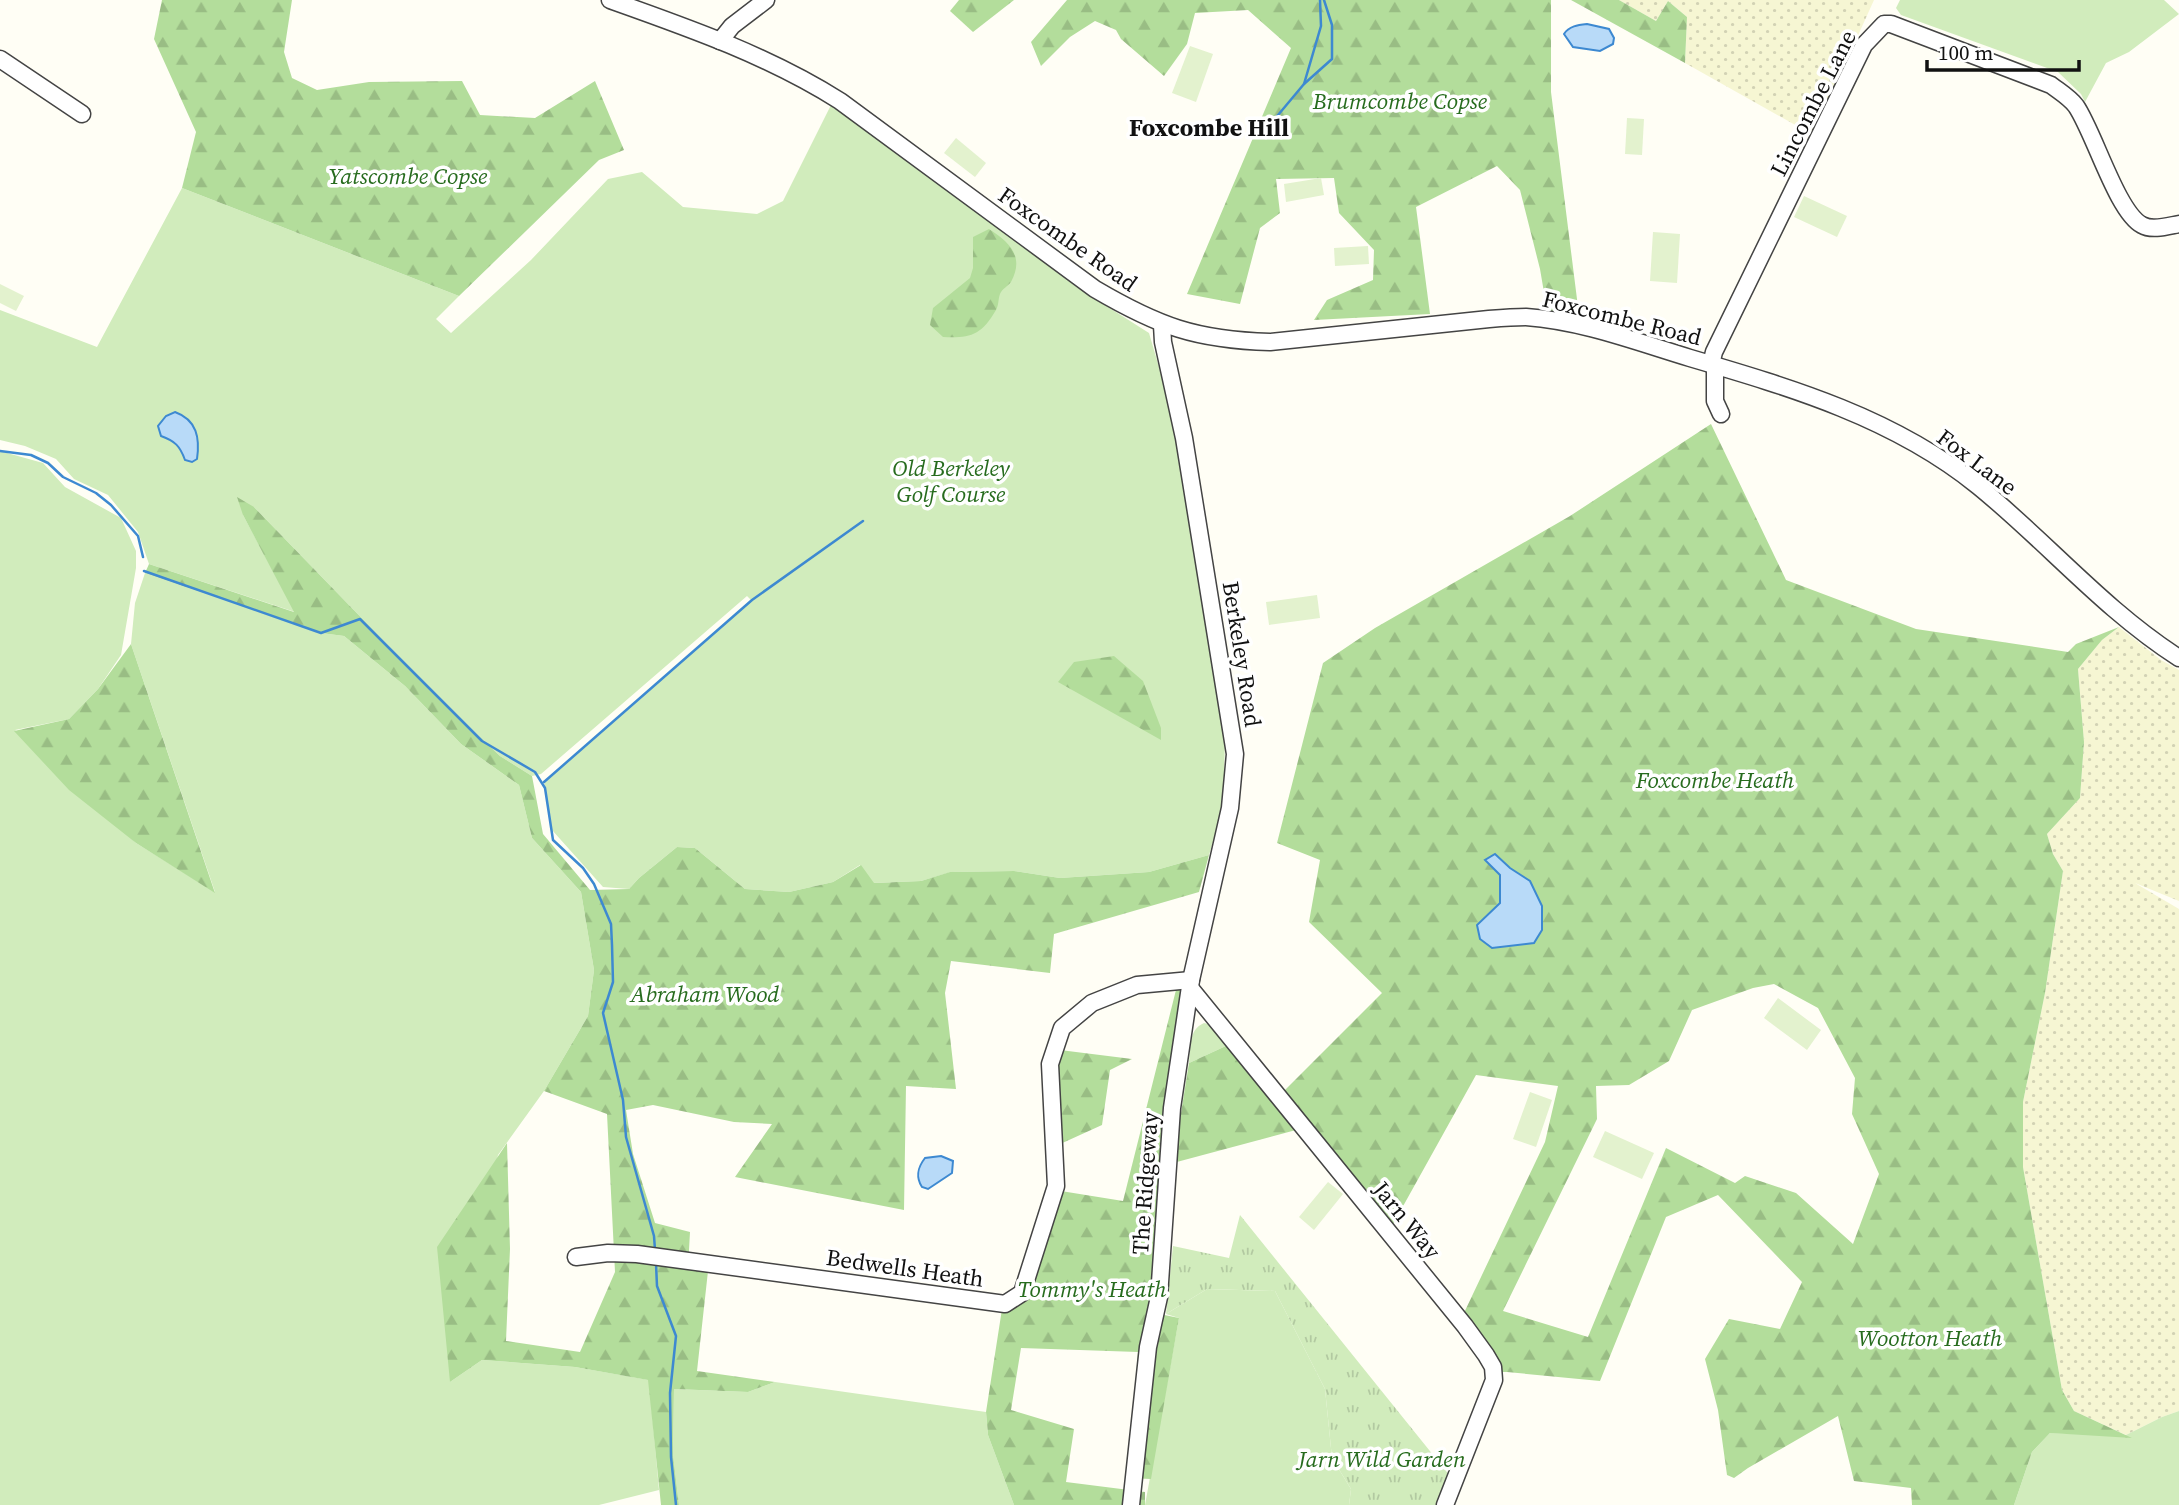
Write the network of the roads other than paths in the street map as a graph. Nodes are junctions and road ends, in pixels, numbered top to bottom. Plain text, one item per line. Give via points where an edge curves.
1 (610, 0) edge
2 (766, 0) edge
3 (720, 41) junction
4 (0, 59) edge
5 (82, 114) dead end
6 (2179, 224) edge
7 (1162, 325) junction
8 (1713, 365) junction
9 (1721, 414) dead end
10 (2179, 658) edge
11 (1191, 984) junction
12 (576, 1257) dead end
13 (1130, 1505) edge
14 (1445, 1505) edge

1 - 3 street, Foxcombe Road
2 - 3 street
3 - 7 street, Foxcombe Road via 840,101 1069,272
4 - 5 street
6 - 8 street, Lincombe Lane via 2145,227 2131,216 2077,107 2051,85 1884,24 1864,45 1714,352
7 - 8 street, Foxcombe Road via 1209,337 1270,342 1525,317 1577,325
7 - 11 street, Berkeley Road via 1235,754 1230,808
8 - 9 street via 1715,401
8 - 10 street, Fox Lane via 1836,404 1927,450 1978,486 2129,623
11 - 12 street, Bedwells Heath via 1137,985 1092,1003 1062,1028 1051,1064 1056,1186 1022,1293 1005,1304 637,1254
11 - 13 street, The Ridgeway via 1172,1108 1159,1297 1148,1347
11 - 14 street, Jarn Way via 1493,1367 1494,1380

